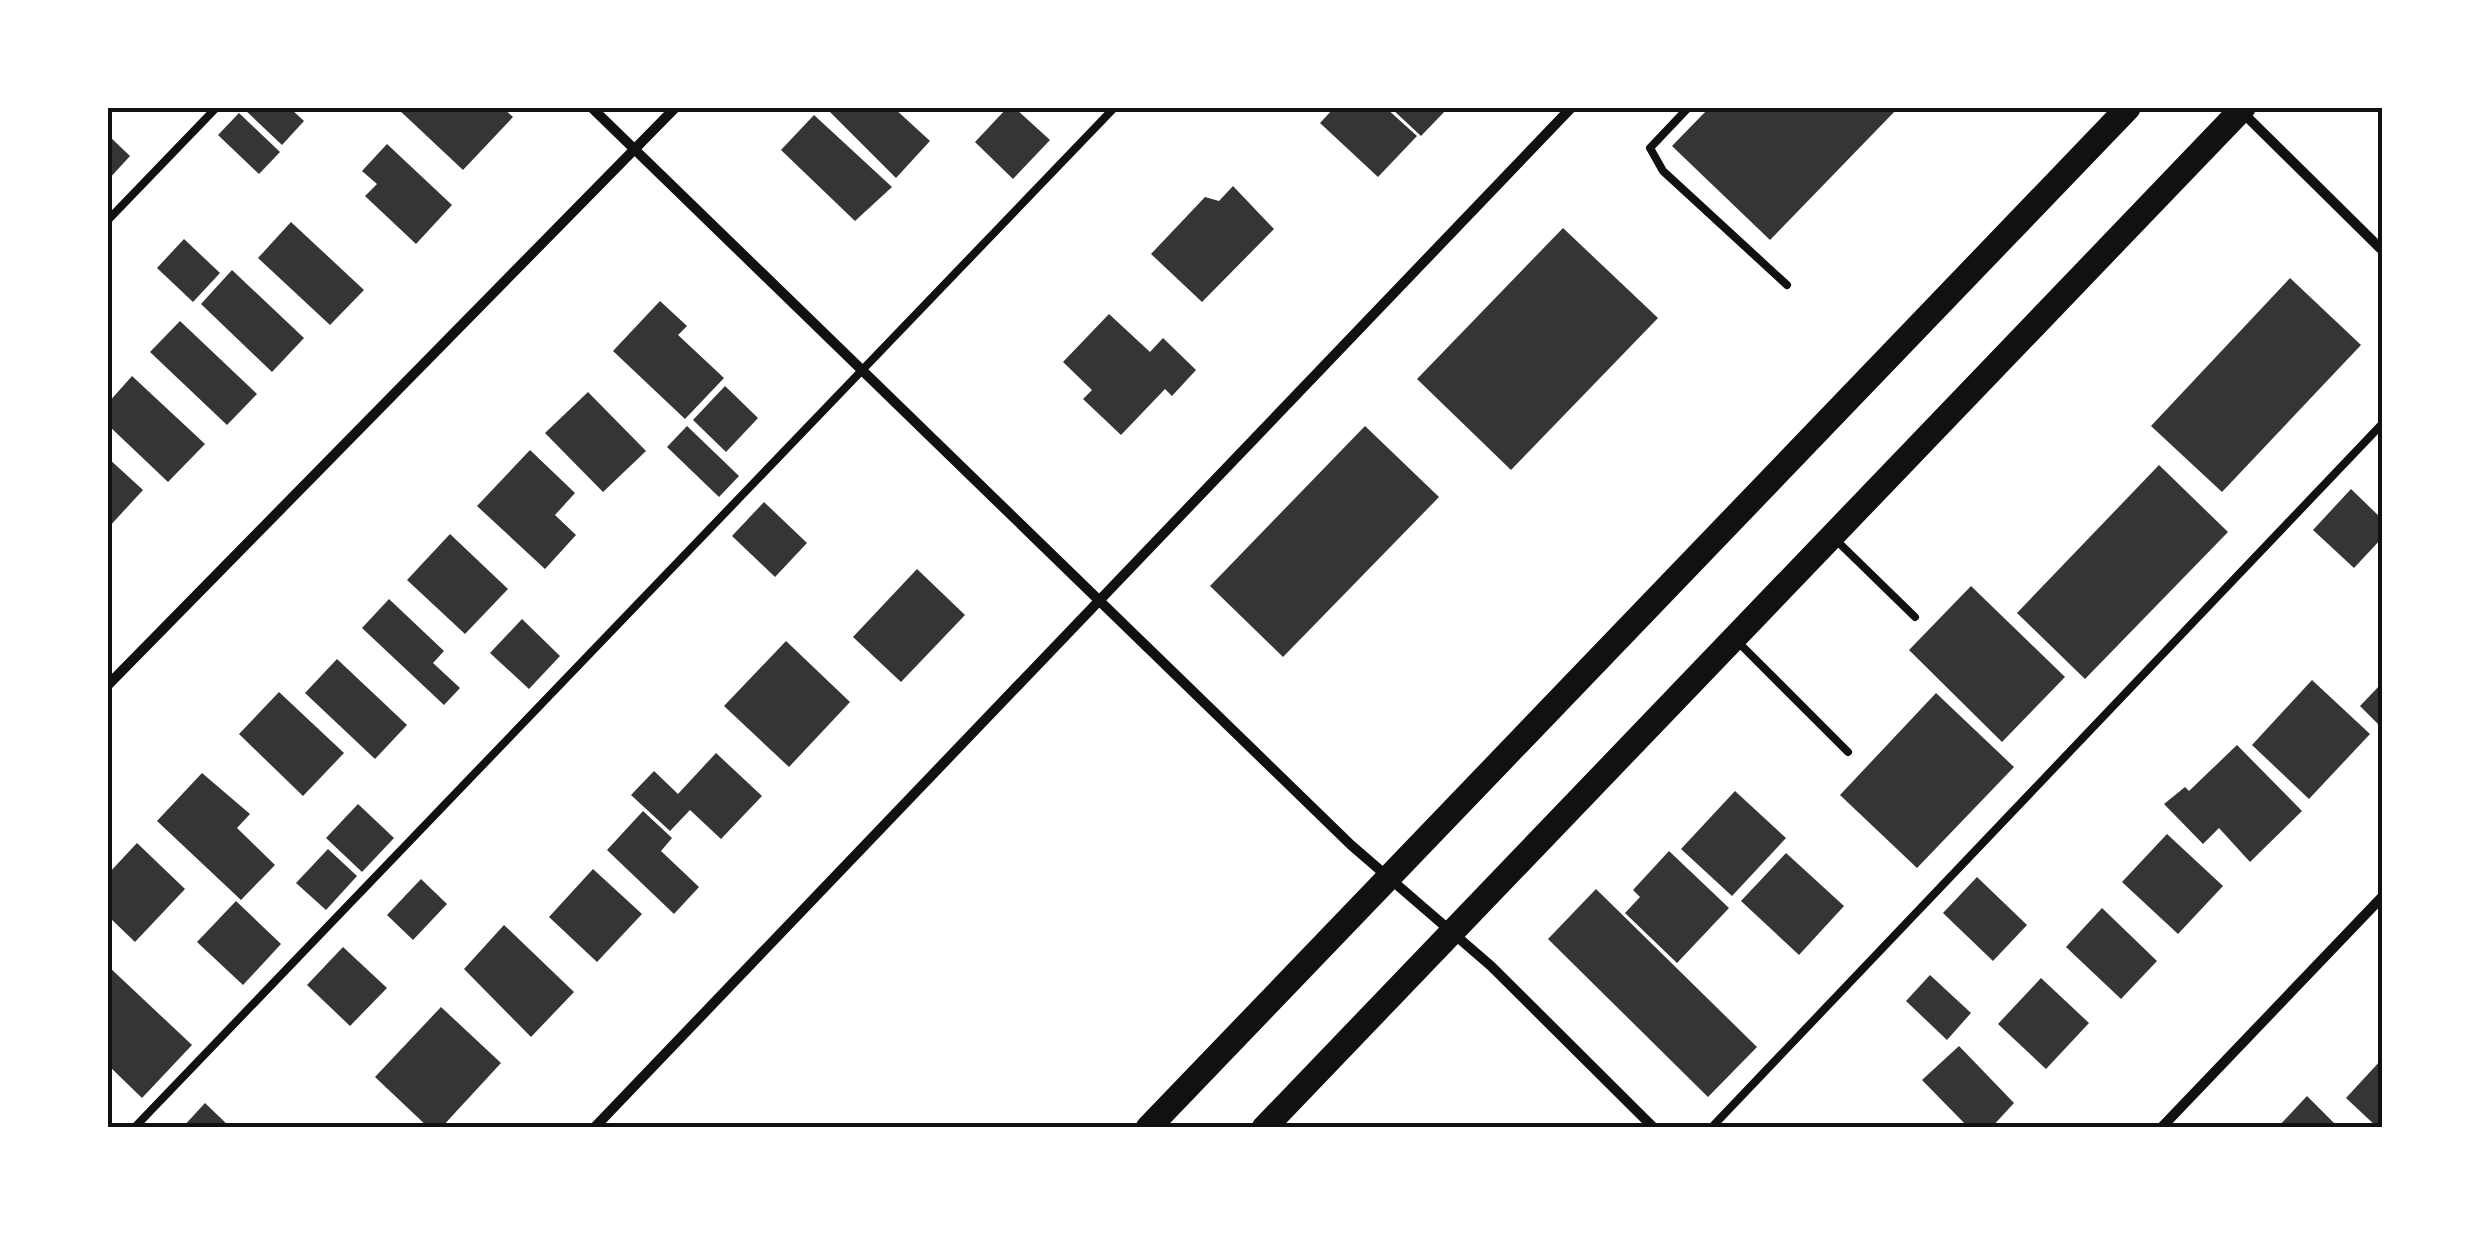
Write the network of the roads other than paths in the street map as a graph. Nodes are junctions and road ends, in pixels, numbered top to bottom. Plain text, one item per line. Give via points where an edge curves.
1 (216, 108) edge
2 (592, 108) edge
3 (675, 108) edge
4 (1114, 108) edge
5 (1570, 108) edge
6 (1688, 108) edge
7 (2128, 108) edge
8 (2240, 108) edge
9 (635, 150) junction
10 (108, 220) edge
11 (2382, 250) edge
12 (1787, 285) dead end
13 (862, 370) junction
14 (2382, 424) edge
15 (1832, 536) junction
16 (1097, 600) junction
17 (1915, 617) dead end
18 (1734, 638) junction
19 (108, 685) edge
20 (1848, 752) dead end
21 (1389, 877) junction
22 (2382, 897) edge
23 (1453, 932) junction
24 (134, 1128) edge
25 (594, 1128) edge
26 (1148, 1128) edge
27 (1264, 1128) edge
28 (1654, 1128) edge
29 (1711, 1128) edge
30 (2161, 1128) edge

1 - 10 lane
2 - 9 street
3 - 9 street
4 - 13 lane
5 - 16 street
6 - 12 lane via 1650,148 1662,171
7 - 21 main road
8 - 11 street
8 - 15 main road
9 - 13 street
9 - 19 street
13 - 16 street
13 - 24 lane
14 - 29 lane
15 - 17 lane
15 - 18 main road
16 - 21 street
16 - 25 street
18 - 20 lane
18 - 23 main road
21 - 23 street
21 - 26 main road
22 - 30 street
23 - 27 main road
23 - 28 street

